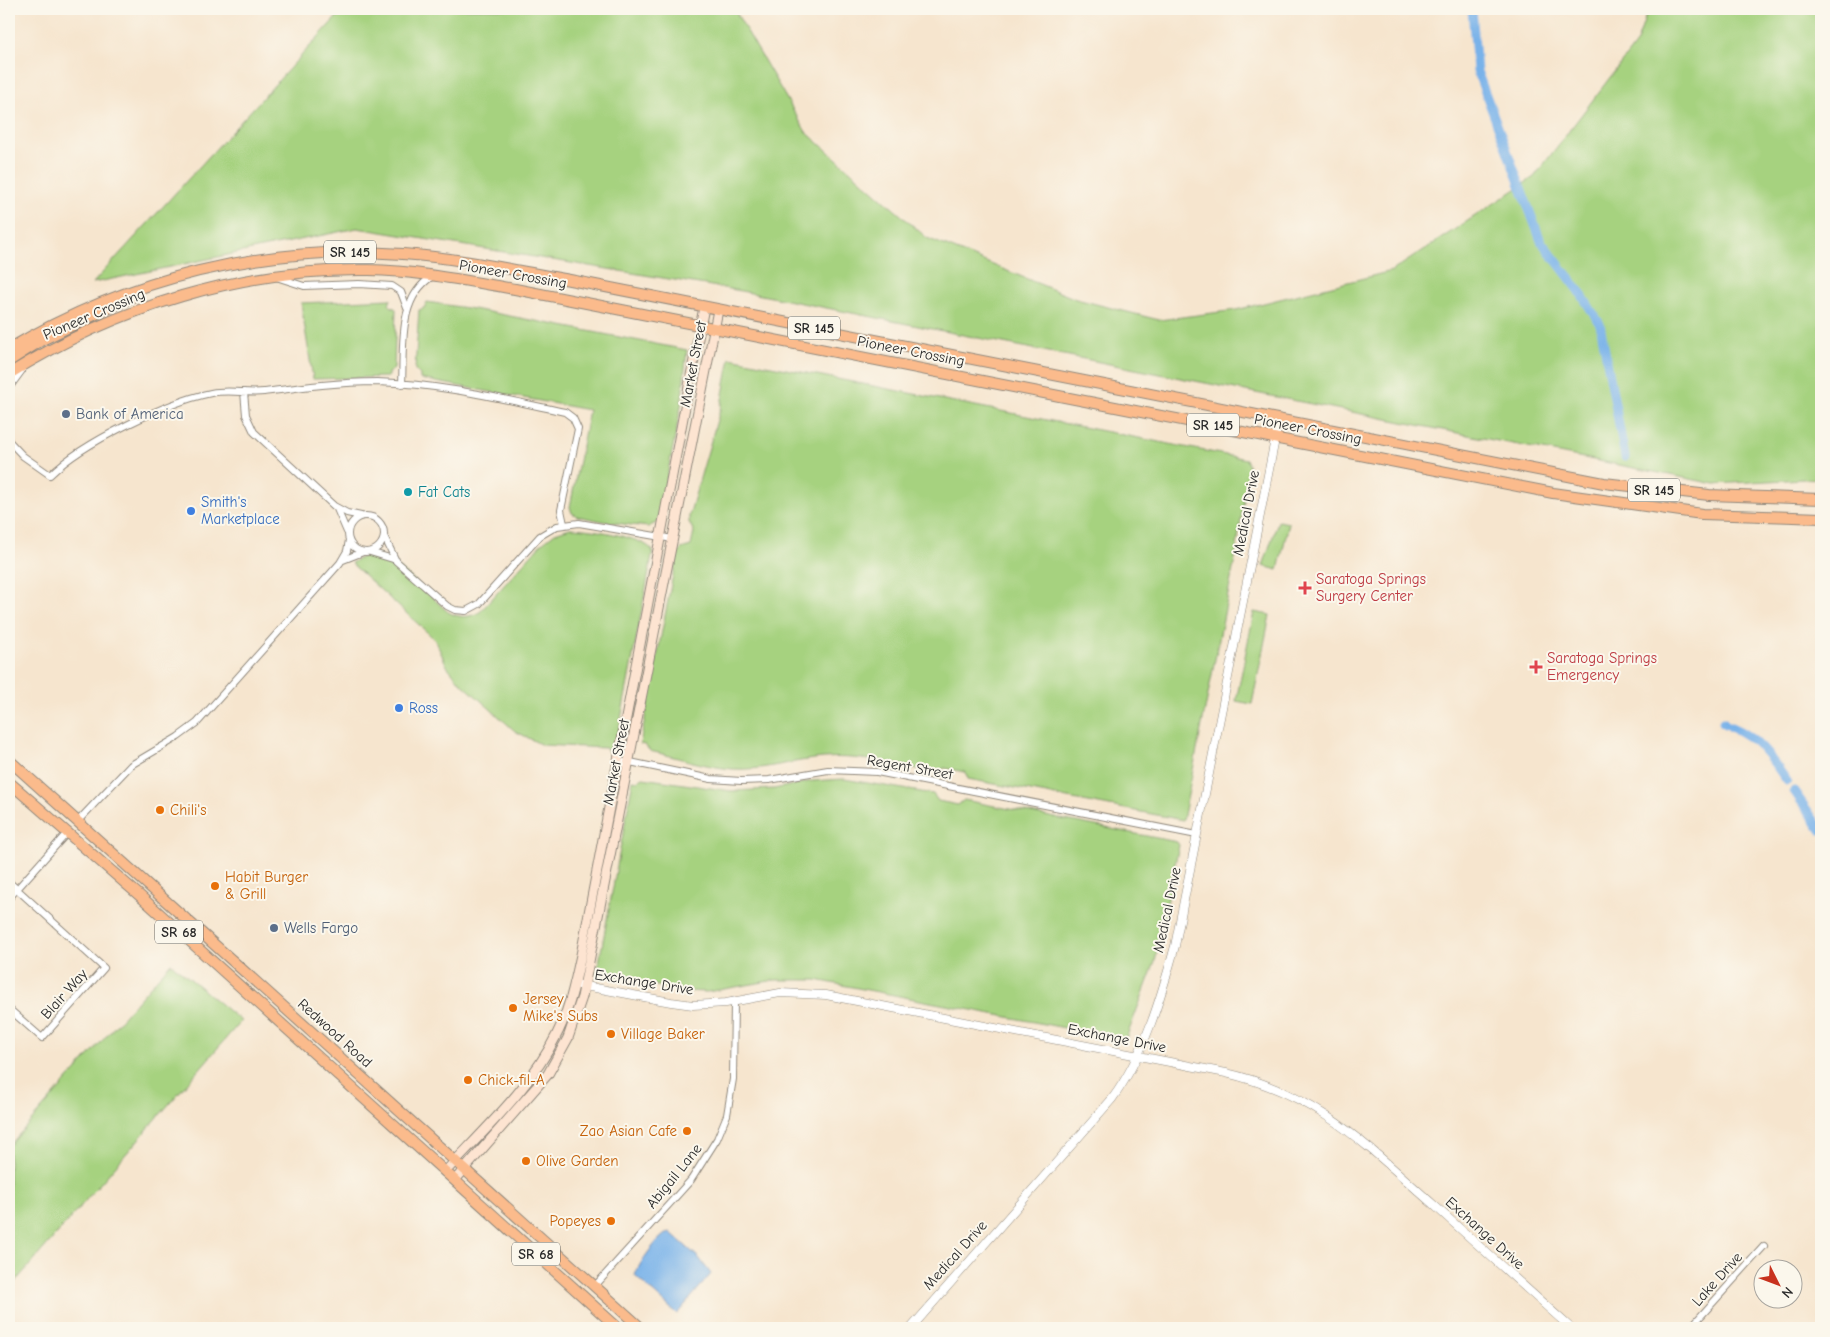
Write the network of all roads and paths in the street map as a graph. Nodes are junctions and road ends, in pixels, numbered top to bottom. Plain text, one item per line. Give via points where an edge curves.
1 (434, 276) junction
2 (276, 277) junction
3 (171, 278) junction
4 (704, 307) junction
5 (407, 308) junction
6 (718, 310) junction
7 (700, 325) junction
8 (714, 328) junction
9 (9, 349) edge
10 (31, 360) junction
11 (9, 361) edge
12 (9, 374) edge
13 (402, 384) junction
14 (9, 388) edge
15 (244, 392) junction
16 (1280, 419) junction
17 (9, 437) edge
18 (1276, 437) junction
19 (10, 443) edge
20 (1821, 499) edge
21 (334, 506) junction
22 (361, 516) junction
23 (1821, 518) edge
24 (564, 524) junction
25 (384, 536) junction
26 (348, 537) junction
27 (660, 537) junction
28 (673, 539) junction
29 (366, 552) junction
30 (396, 560) junction
31 (340, 563) junction
32 (9, 760) edge
33 (617, 762) junction
34 (630, 762) junction
35 (9, 782) edge
36 (78, 821) junction
37 (67, 833) junction
38 (1197, 835) junction
39 (9, 882) edge
40 (16, 889) junction
41 (9, 898) edge
42 (574, 984) junction
43 (585, 986) junction
44 (734, 1001) junction
45 (9, 1009) edge
46 (1136, 1056) junction
47 (455, 1161) junction
48 (464, 1170) junction
49 (445, 1172) junction
50 (455, 1180) junction
51 (1764, 1246) dead end
52 (594, 1287) junction
53 (618, 1328) edge
54 (642, 1328) edge
55 (911, 1328) edge
56 (1571, 1328) edge
57 (1690, 1328) edge

1 - 2 main road, Pioneer Crossing / SR 145 via 351,270
1 - 5 street via 414,292
1 - 7 main road, Pioneer Crossing / SR 145
2 - 5 street via 304,286 392,286 401,292
2 - 10 main road, Pioneer Crossing / SR 145 via 223,286 159,303 92,328
3 - 4 main road, Pioneer Crossing / SR 145 via 226,264 277,256 394,254 489,265
3 - 9 main road, Pioneer Crossing / SR 145 via 95,306
3 - 11 main road via 42,340
4 - 6 main road, Pioneer Crossing / SR 145
4 - 7 main road, Market Street
5 - 13 street
6 - 8 main road, Market Street
6 - 16 main road, Pioneer Crossing / SR 145
7 - 8 main road, Pioneer Crossing / SR 145
7 - 27 main road, Market Street
8 - 18 main road, Pioneer Crossing / SR 145
8 - 28 main road, Market Street
10 - 12 main road, Pioneer Crossing / SR 145
10 - 14 street
13 - 15 street via 336,383
13 - 24 street via 454,390 571,415 578,429 561,510
15 - 19 street via 212,392 157,411 76,455 50,475
15 - 21 street via 246,415 254,432
16 - 18 street, Medical Drive
16 - 20 main road, Pioneer Crossing / SR 145 via 1639,488 1744,498
17 - 19 street
18 - 23 main road, Pioneer Crossing / SR 145 via 1626,504 1736,517
18 - 38 street, Medical Drive
21 - 22 street via 347,514
21 - 26 street via 343,519
22 - 25 street via 378,520
22 - 26 street via 351,523
24 - 27 street via 579,523
24 - 30 street via 540,536 479,604 466,611 446,606
25 - 29 street via 379,546
25 - 30 street
26 - 29 street via 354,548
26 - 31 street via 347,551
27 - 28 street
27 - 33 main road, Market Street
28 - 34 main road, Market Street
29 - 30 street
29 - 31 street via 352,555
31 - 36 street via 197,723 131,765
32 - 36 main road, Redwood Road / SR 68
33 - 34 street, Regent Street
33 - 42 main road, Market Street
34 - 38 street, Regent Street via 711,779 741,781 769,780 828,770 877,772
34 - 43 main road, Market Street
35 - 37 main road, Redwood Road / SR 68
36 - 47 main road, Redwood Road / SR 68
37 - 40 street
37 - 49 main road, Redwood Road / SR 68
38 - 46 street, Medical Drive via 1170,962
39 - 40 street
40 - 41 street
40 - 45 street, Blair Way via 104,968 42,1038
42 - 43 street, Exchange Drive
42 - 47 main road, Market Street via 560,1027 545,1056
43 - 44 street, Exchange Drive via 683,1004
43 - 48 main road, Market Street via 568,1038 548,1074
44 - 46 street, Exchange Drive via 780,993 826,995
44 - 52 street, Abigail Lane via 732,1085 717,1140 691,1180
46 - 55 street, Medical Drive via 1106,1106
46 - 56 street, Exchange Drive via 1243,1077 1317,1108 1359,1139
47 - 48 main road, Redwood Road / SR 68
47 - 49 main road, Market Street
48 - 50 main road, Market Street
48 - 52 main road, Redwood Road / SR 68
49 - 50 main road, Redwood Road / SR 68
50 - 53 main road, Redwood Road / SR 68
51 - 57 street, Lake Drive
52 - 54 main road, Redwood Road / SR 68

